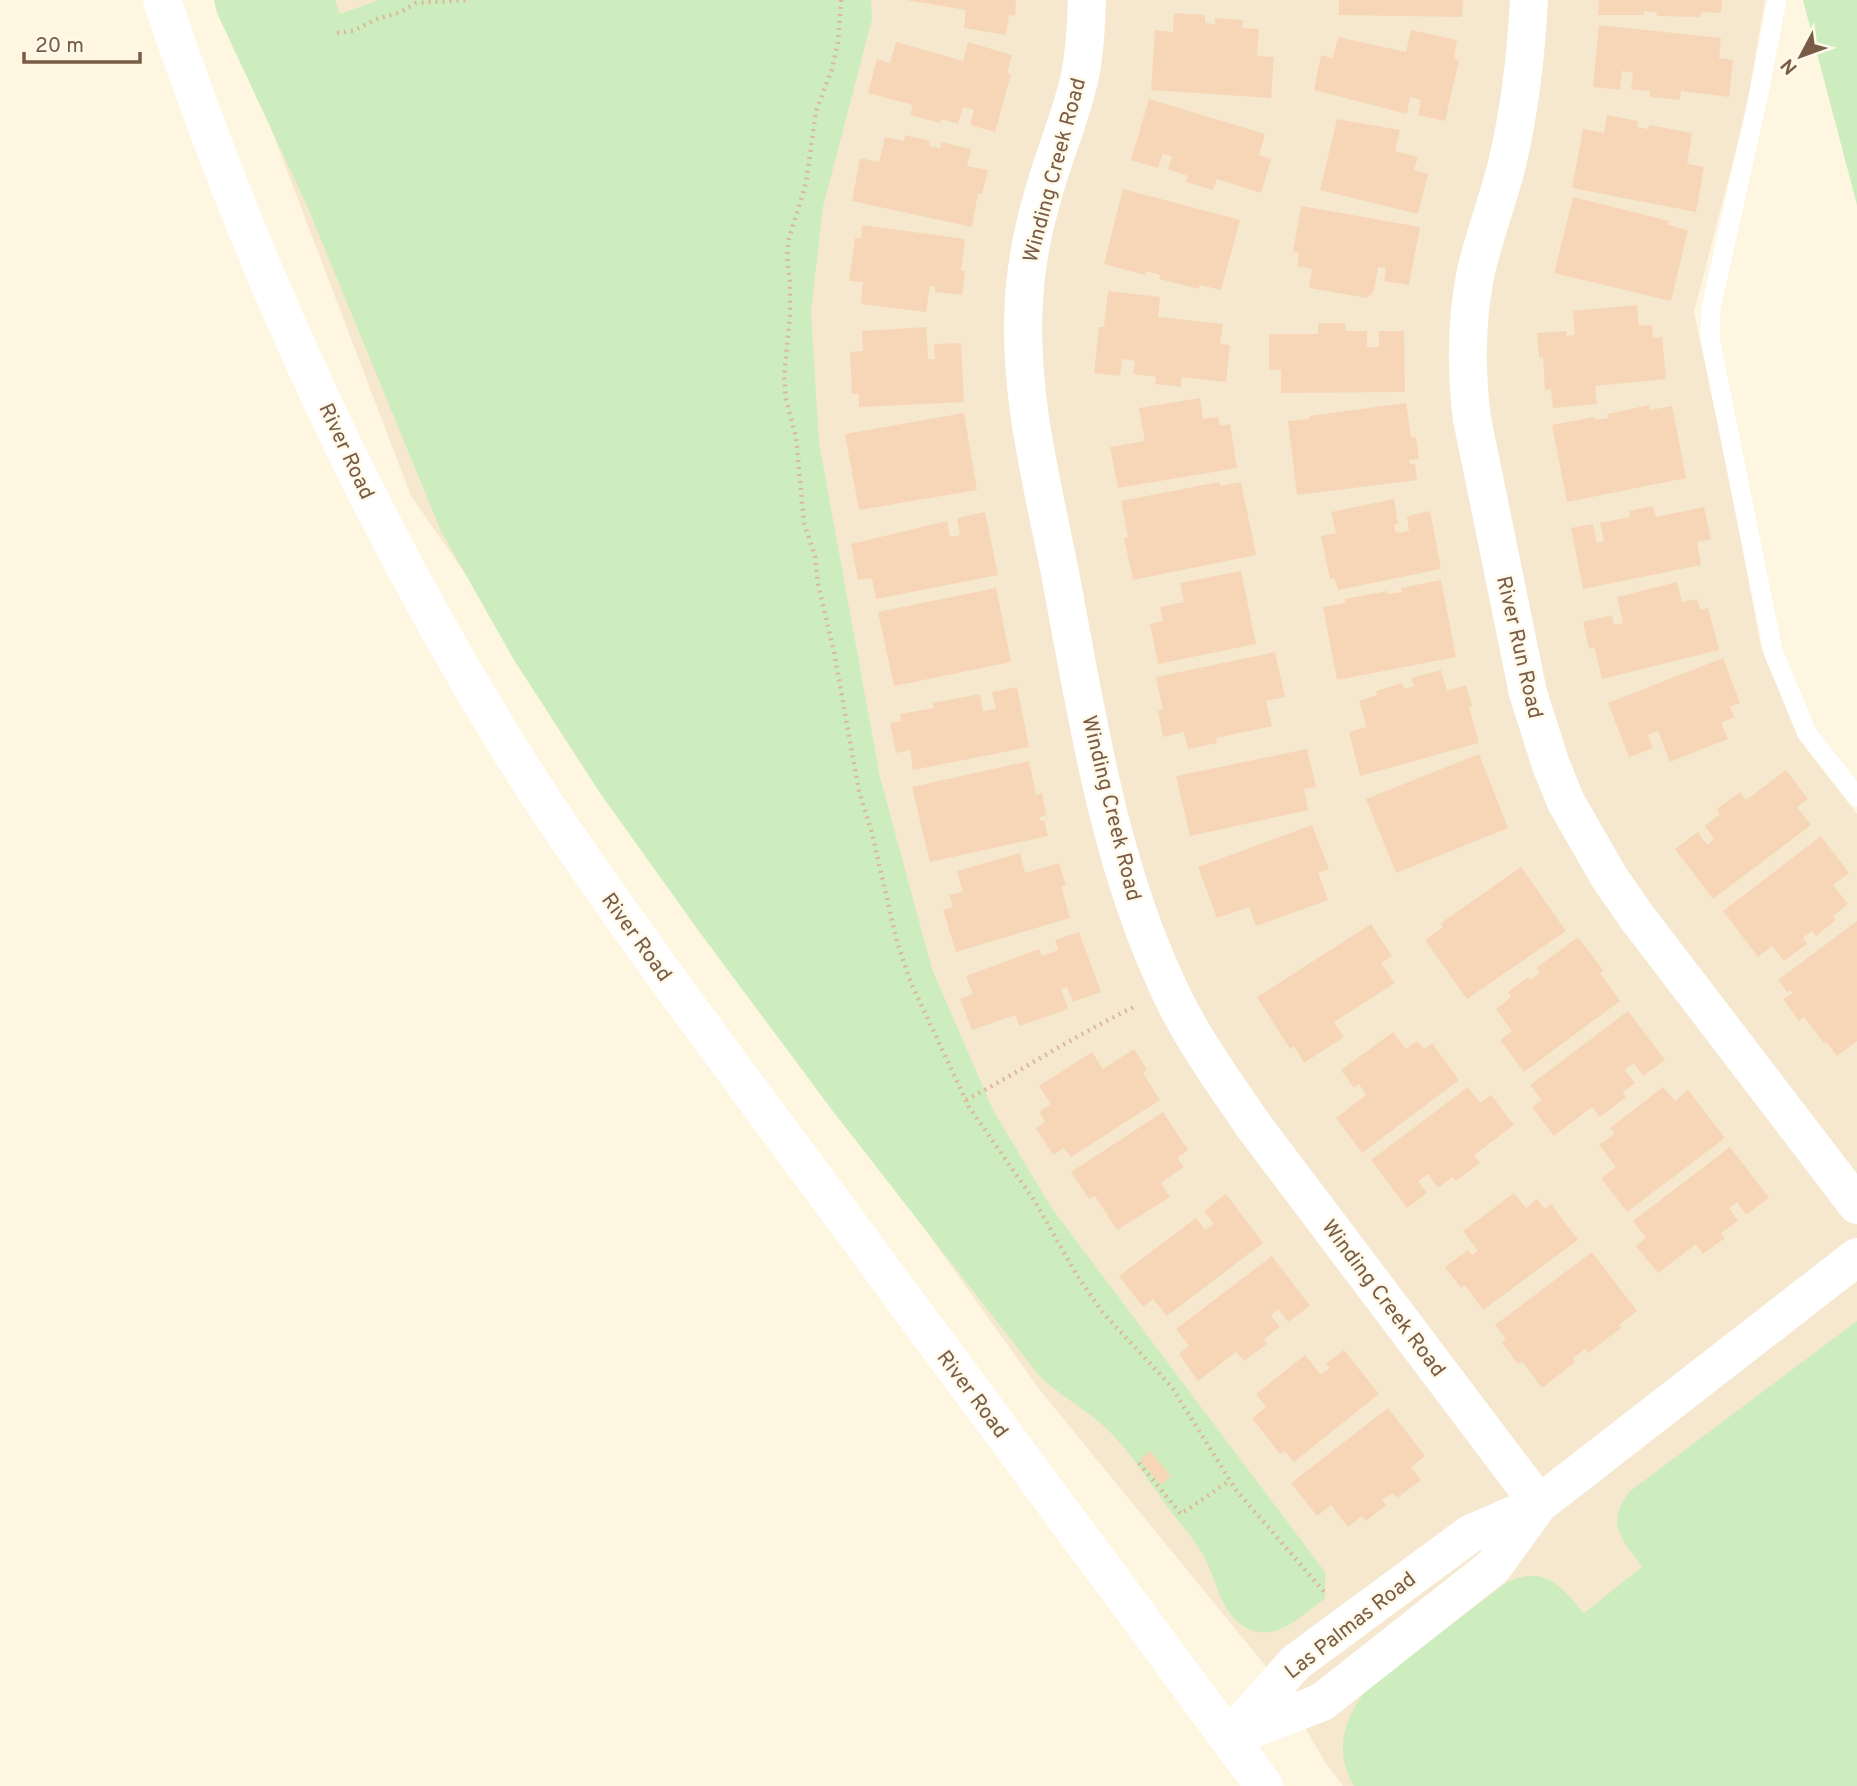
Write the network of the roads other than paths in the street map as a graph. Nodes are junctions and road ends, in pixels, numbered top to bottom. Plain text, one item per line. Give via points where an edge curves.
1 (162, 0) edge
2 (1087, 0) edge
3 (1529, 0) edge
4 (1776, 0) edge
5 (1857, 797) edge
6 (1857, 1205) edge
7 (1857, 1257) edge
8 (1539, 1504) junction
9 (1229, 1738) junction
10 (1264, 1786) edge

1 - 9 street, River Road via 236,204 295,341 377,517 513,754 679,995
2 - 8 street, Winding Creek Road via 1079,78 1030,248 1023,348 1062,588 1106,800 1136,906 1169,989 1253,1125
3 - 6 street, River Run Road via 1518,110 1475,275 1467,345 1472,419 1528,693 1566,802 1609,877
4 - 5 lane via 1711,308 1710,338 1773,651 1807,733
7 - 8 street, Las Palmas Road
8 - 9 street, Las Palmas Road via 1470,1534 1295,1663
9 - 10 street, River Road

